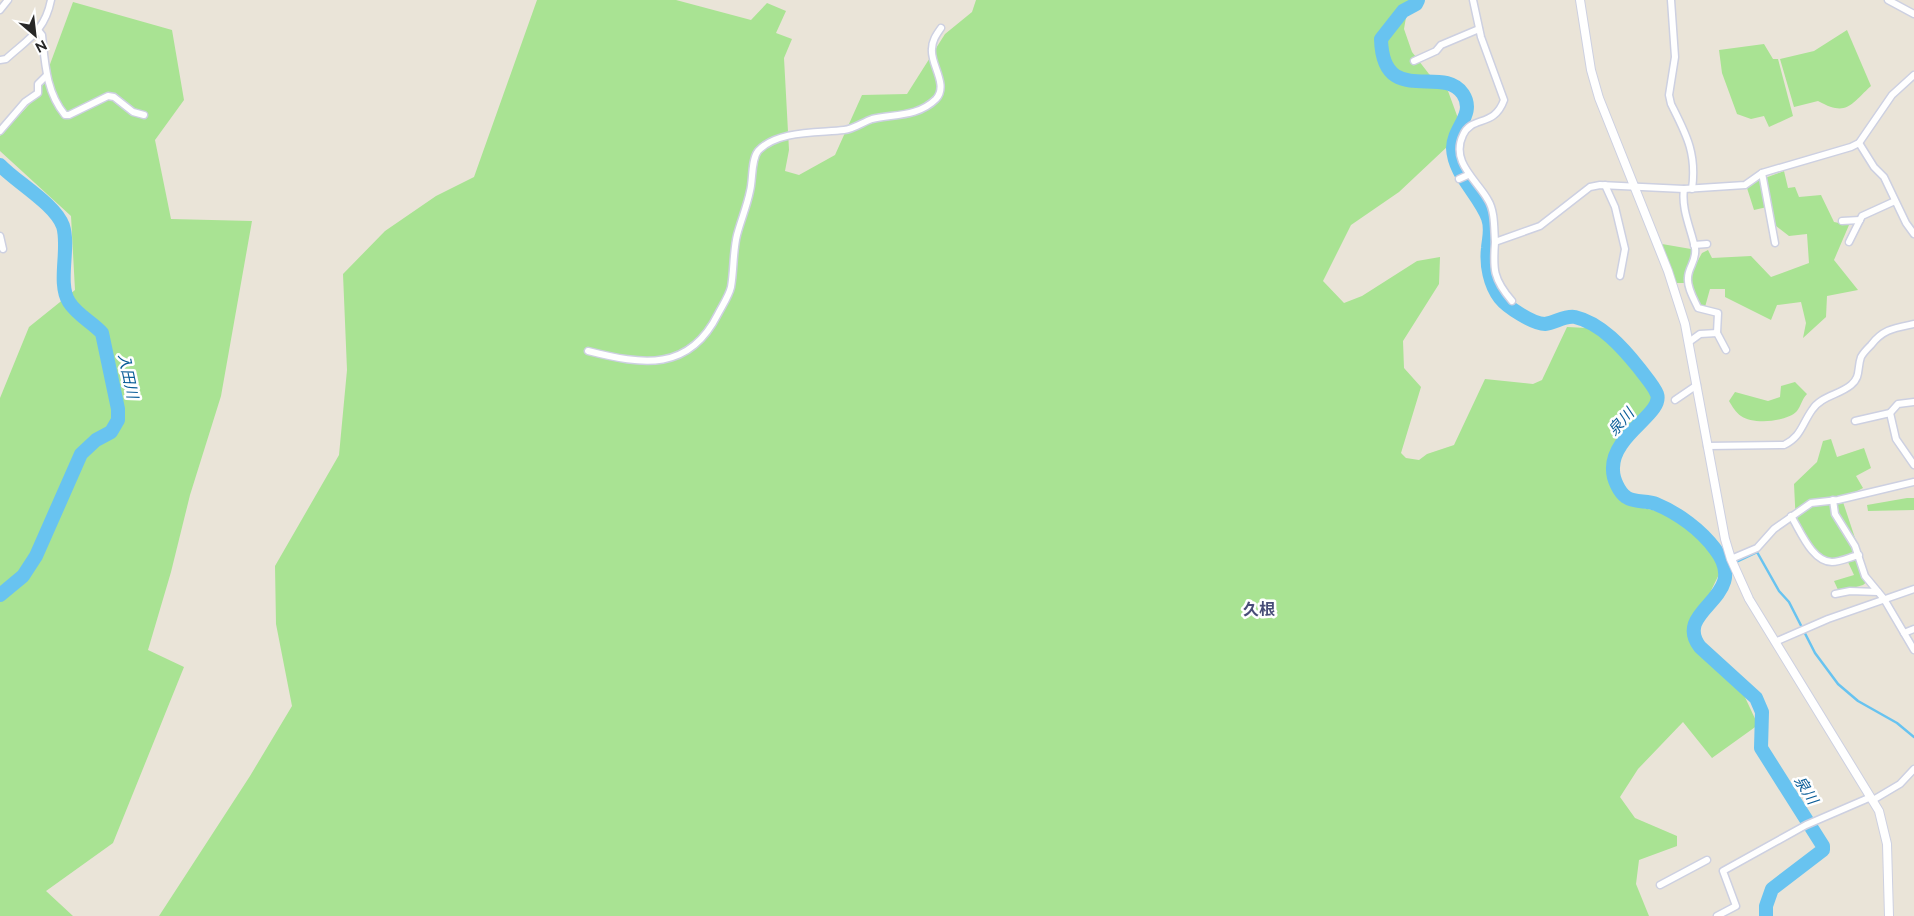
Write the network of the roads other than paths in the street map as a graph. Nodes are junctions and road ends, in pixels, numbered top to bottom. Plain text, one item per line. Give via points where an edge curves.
1 (8, 0) edge
2 (51, 0) edge
3 (1472, 0) edge
4 (1580, 0) edge
5 (1671, 0) edge
6 (1888, 0) edge
7 (0, 10) edge
8 (1914, 14) edge
9 (941, 28) dead end
10 (1479, 29) junction
11 (38, 30) junction
12 (0, 60) edge
13 (1414, 60) dead end
14 (1914, 75) edge
15 (46, 76) junction
16 (144, 114) dead end
17 (0, 131) edge
18 (1859, 143) junction
19 (1762, 173) junction
20 (1468, 175) junction
21 (1459, 180) dead end
22 (1605, 185) junction
23 (1634, 188) junction
24 (1692, 189) junction
25 (1684, 190) junction
26 (1894, 201) junction
27 (1860, 220) junction
28 (1842, 221) dead end
29 (1914, 234) edge
30 (0, 236) edge
31 (1495, 242) junction
32 (1849, 242) dead end
33 (1775, 243) dead end
34 (1707, 244) dead end
35 (1694, 245) junction
36 (3, 250) dead end
37 (1620, 276) dead end
38 (1512, 300) dead end
39 (1914, 324) edge
40 (1717, 333) junction
41 (1689, 342) junction
42 (1726, 350) dead end
43 (588, 351) dead end
44 (1697, 385) junction
45 (1675, 400) dead end
46 (1914, 402) edge
47 (1890, 413) junction
48 (1855, 421) dead end
49 (1707, 446) junction
50 (1914, 464) edge
51 (1914, 482) edge
52 (1833, 500) junction
53 (1791, 516) junction
54 (1858, 554) junction
55 (1730, 559) junction
56 (1914, 589) edge
57 (1878, 592) junction
58 (1835, 594) dead end
59 (1884, 599) junction
60 (1914, 629) edge
61 (1904, 633) junction
62 (1775, 642) junction
63 (1914, 650) edge
64 (1914, 769) edge
65 (1872, 799) junction
66 (1707, 860) dead end
67 (1660, 885) dead end
68 (1717, 916) edge
69 (1889, 916) edge

1 - 7 street
2 - 11 street via 48,18
3 - 10 street
4 - 23 street via 1591,70
5 - 24 street via 1675,58 1669,95 1693,156
6 - 8 street
9 - 43 street via 933,40 931,51 941,86 937,98 927,106 846,130 822,130 780,138 759,150 737,235 730,289 709,332 697,345 664,361
10 - 13 street
10 - 20 street via 1504,100 1500,113 1465,130 1460,148
11 - 12 street
11 - 15 street via 42,36
14 - 18 street via 1892,95
15 - 16 street via 65,115 108,96 132,112
15 - 17 street via 38,84 38,93 25,102
18 - 19 street
18 - 26 street via 1884,177
19 - 24 street via 1745,185
19 - 33 street
20 - 21 street
20 - 31 street via 1492,207
22 - 23 street
22 - 31 street via 1590,186 1540,226
22 - 37 street via 1615,207 1625,249
23 - 25 street
23 - 41 street via 1678,298
24 - 25 street
25 - 35 street
26 - 27 street via 1862,216
26 - 29 street
27 - 28 street
27 - 32 street
30 - 36 street
31 - 38 street via 1493,270 1499,286
34 - 35 street
35 - 40 street via 1694,264 1688,277 1690,290 1698,308 1718,313
39 - 49 street via 1889,328 1878,335 1861,356 1856,379 1851,385 1818,402 1792,441 1784,445
40 - 41 street via 1700,334
40 - 42 street
41 - 44 street
44 - 45 street
44 - 49 street
46 - 47 street via 1898,404
47 - 48 street
47 - 50 street via 1896,439
49 - 55 street
51 - 52 street
52 - 53 street via 1811,503
52 - 54 street via 1836,514
53 - 54 street via 1821,559 1837,562
53 - 55 street via 1757,548
54 - 57 street via 1865,576
55 - 62 street
56 - 59 street
57 - 58 street
57 - 59 street
59 - 61 street
59 - 62 street
60 - 61 street
61 - 63 street
62 - 65 street
64 - 65 street via 1900,784
65 - 68 street via 1806,825 1724,871 1736,906
65 - 69 street via 1879,811 1887,844
66 - 67 street

